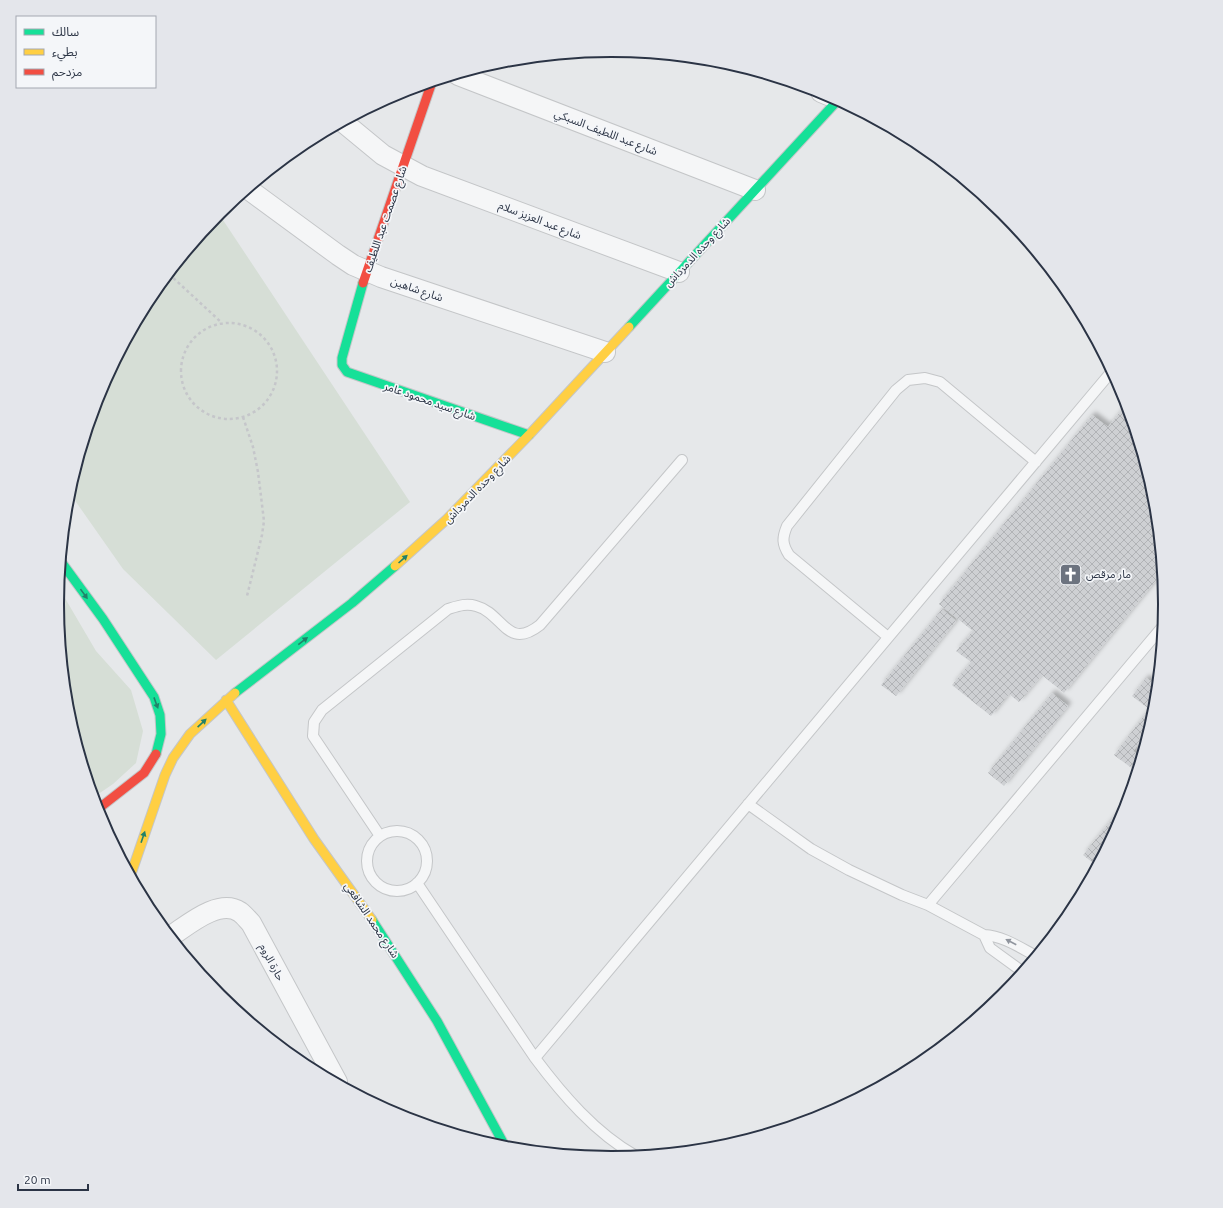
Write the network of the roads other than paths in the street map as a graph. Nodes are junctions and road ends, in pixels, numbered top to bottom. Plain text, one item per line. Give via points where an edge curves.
1 (466, 77) edge
2 (430, 88) edge
3 (834, 105) edge
4 (347, 125) edge
5 (403, 166) junction
6 (755, 190) junction
7 (252, 192) edge
8 (366, 271) junction
9 (679, 272) junction
10 (605, 352) junction
11 (342, 358) joint
12 (1108, 376) edge
13 (529, 435) junction
14 (682, 460) dead end
15 (1036, 462) junction
16 (66, 569) edge
17 (1157, 633) edge
18 (888, 637) junction
19 (226, 700) junction
20 (157, 752) junction
21 (174, 758) junction
22 (748, 804) junction
23 (103, 805) edge
24 (380, 836) junction
25 (133, 868) edge
26 (417, 883) junction
27 (928, 905) junction
28 (175, 933) edge
29 (984, 935) junction
30 (1032, 954) edge
31 (1019, 969) edge
32 (535, 1058) junction
33 (333, 1075) edge
34 (501, 1139) edge
35 (627, 1151) edge

1 - 6 street, شارع عبد اللطيف السبكي
2 - 5 street, شارع عصمت عبد اللطيف
3 - 6 street, شارع وحده الدمرداش
4 - 5 street, شارع عبد العزيز سلام via 383,155
5 - 8 street, شارع عصمت عبد اللطيف
5 - 9 street, شارع عبد العزيز سلام via 422,176
6 - 9 street, شارع وحده الدمرداش
7 - 8 street, شارع شاهين via 352,265
8 - 10 street, شارع شاهين
8 - 11 street, شارع عصمت عبد اللطيف
9 - 10 street, شارع وحده الدمرداش
10 - 13 street, شارع وحده الدمرداش
11 - 13 street, شارع سيد محمود عامر via 342,365 353,375
12 - 15 lane
19 -> 13 street, شارع وحده الدمرداش via 399,564
14 - 24 lane via 540,625 531,632 520,635 511,632 477,606 462,604 448,609 322,710 314,722 313,736
15 - 18 lane
15 - 18 lane via 940,382 925,378 908,380 896,390 787,526 782,536 784,548 789,555
16 -> 20 street via 154,697 160,715 161,734
17 - 27 lane
18 - 22 lane
21 -> 19 street, شارع وحده الدمرداش via 190,734
19 - 34 street, شارع محمد الشافعي via 314,839 378,928 412,981 437,1021
20 - 21 street
20 - 23 street via 144,774
25 -> 21 street, شارع وحده الدمرداش via 165,775
22 - 27 lane via 811,849 849,870
22 - 32 lane
24 - 26 lane via 388,832 406,832 420,842 427,858 426,867
24 - 26 lane via 369,850 367,868 370,876 376,883 392,890 410,888
26 - 32 lane
27 - 29 lane
28 - 33 street, حارة الروم via 207,912 223,908 239,912 251,924
30 -> 29 lane via 1004,939
29 - 31 lane via 990,948
32 - 35 lane via 554,1084 582,1114

